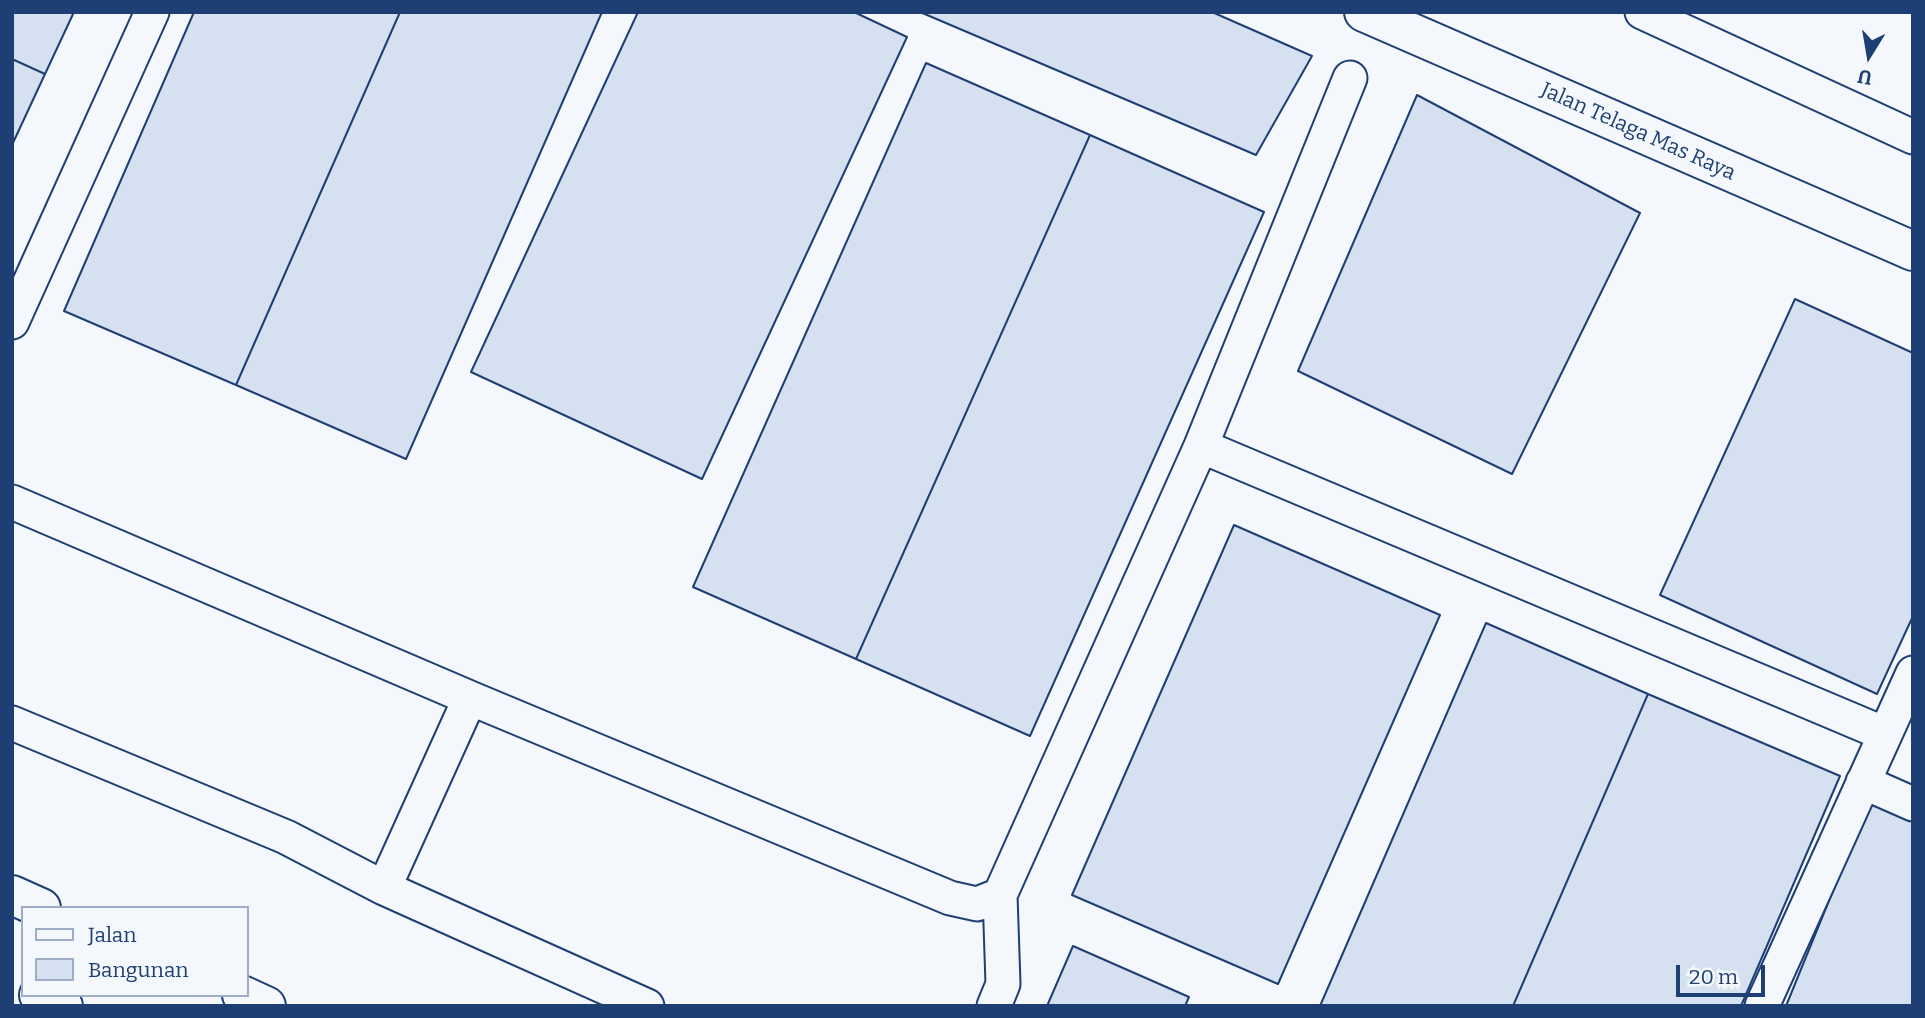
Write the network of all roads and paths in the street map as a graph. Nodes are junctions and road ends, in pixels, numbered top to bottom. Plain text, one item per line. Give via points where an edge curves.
1 (152, 12) edge
2 (1364, 12) edge
3 (1642, 12) edge
4 (1350, 78) dead end
5 (1913, 137) edge
6 (1913, 251) edge
7 (12, 322) edge
8 (1200, 446) junction
9 (12, 502) edge
10 (1913, 673) edge
11 (470, 698) junction
12 (12, 723) edge
13 (1885, 734) junction
14 (1863, 782) junction
15 (1913, 804) edge
16 (383, 888) junction
17 (12, 895) edge
18 (1000, 895) junction
19 (37, 906) edge
20 (43, 997) edge
21 (246, 997) edge
22 (63, 1006) edge
23 (266, 1006) edge
24 (647, 1006) edge
25 (994, 1006) edge
26 (1762, 1006) edge

1 - 7 lane
2 - 6 main road, Jalan Telaga Mas Raya
3 - 5 lane
4 - 8 lane
8 - 13 lane
8 - 18 lane
9 - 11 lane
10 - 13 lane
11 - 16 lane
11 - 18 lane via 950,898 977,904
12 - 16 lane via 286,837
13 - 14 lane
14 - 15 lane
14 - 26 lane
16 - 24 lane
17 - 19 main road
18 - 25 lane via 1003,984
20 - 22 main road
21 - 23 main road

